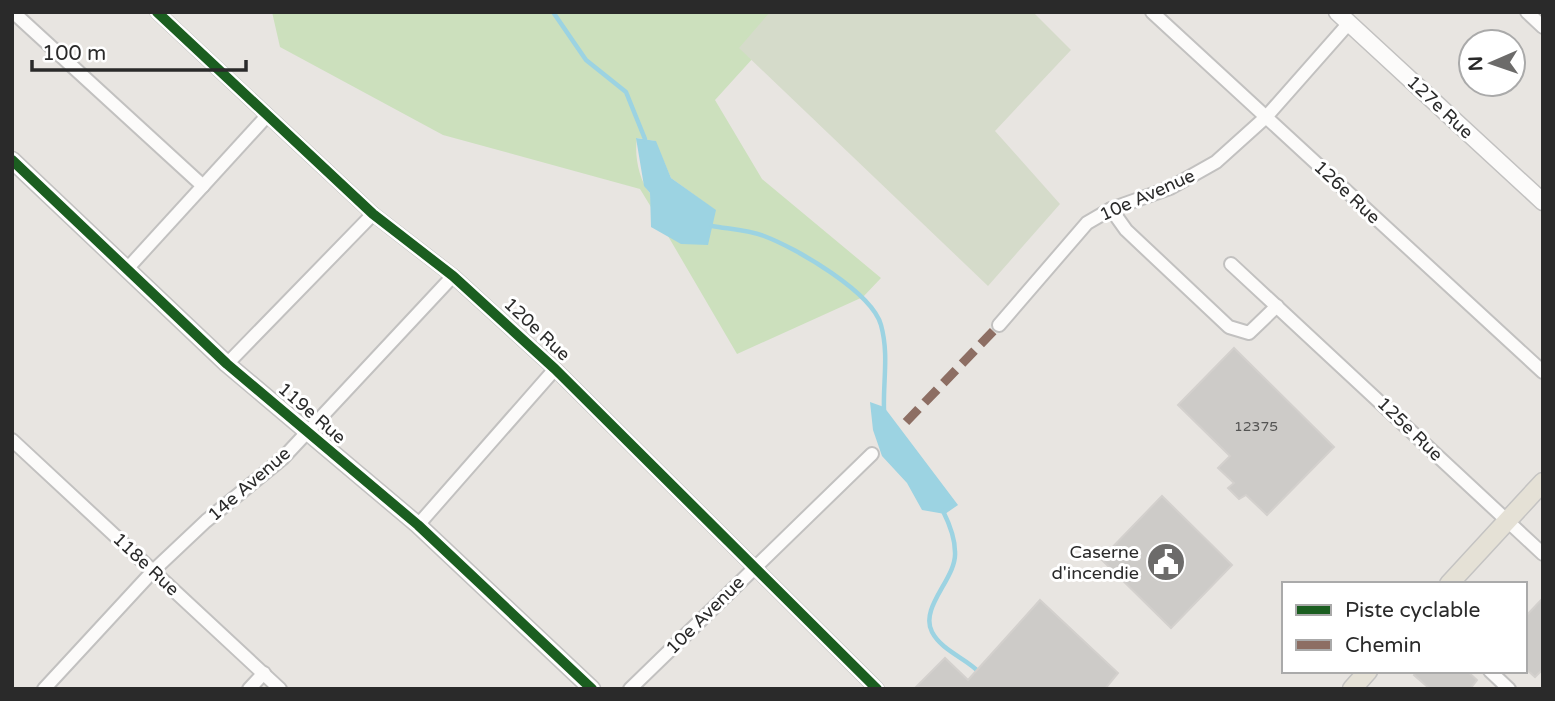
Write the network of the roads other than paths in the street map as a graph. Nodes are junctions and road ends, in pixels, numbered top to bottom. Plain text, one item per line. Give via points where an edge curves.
1 (13, 12) edge
2 (157, 12) edge
3 (1152, 12) edge
4 (1528, 12) edge
5 (1348, 16) edge
6 (1543, 27) edge
7 (266, 117) junction
8 (1266, 117) junction
9 (12, 160) edge
10 (203, 187) junction
11 (1543, 202) edge
12 (1111, 209) junction
13 (373, 214) junction
14 (1231, 264) dead end
15 (127, 269) junction
16 (453, 276) junction
17 (1277, 306) junction
18 (999, 325) dead end
19 (227, 364) junction
20 (555, 369) junction
21 (1543, 372) edge
22 (306, 431) junction
23 (12, 440) edge
24 (872, 454) dead end
25 (1543, 482) edge
26 (1507, 521) junction
27 (418, 526) junction
28 (1543, 554) edge
29 (753, 568) junction
30 (154, 570) junction
31 (1451, 582) edge
32 (264, 673) junction
33 (1366, 673) edge
34 (1492, 673) edge
35 (44, 689) edge
36 (249, 689) edge
37 (280, 689) edge
38 (592, 689) edge
39 (630, 689) edge
40 (877, 689) edge
41 (1352, 689) edge
42 (1509, 689) edge

1 - 10 street
2 - 7 street, 120e Rue
3 - 8 street, 126e Rue
4 - 6 street
5 - 8 street, 10e Avenue
5 - 11 street, 127e Rue
7 - 10 street
7 - 13 street, 120e Rue
8 - 12 street, 10e Avenue via 1198,173
8 - 21 street, 126e Rue
9 - 15 street, 119e Rue
10 - 15 street
12 - 17 street via 1126,230 1230,327 1249,334
12 - 18 street, 10e Avenue via 1087,223
13 - 16 street, 120e Rue
13 - 19 street
14 - 17 street, 125e Rue
15 - 19 street, 119e Rue
16 - 20 street, 120e Rue
16 - 22 street, 14e Avenue
17 - 26 street, 125e Rue
19 - 22 street, 119e Rue
20 - 27 street
20 - 29 street, 120e Rue
22 - 27 street, 119e Rue
22 - 30 street, 14e Avenue via 266,474
23 - 30 street, 118e Rue
24 - 29 street, 10e Avenue
25 - 26 main road
26 - 28 street, 125e Rue
26 - 31 main road
27 - 38 street, 119e Rue
29 - 39 street, 10e Avenue
29 - 40 street, 120e Rue
30 - 32 street, 118e Rue
30 - 35 street, 14e Avenue
32 - 36 street
32 - 37 street, 118e Rue
33 - 41 main road
34 - 42 street

